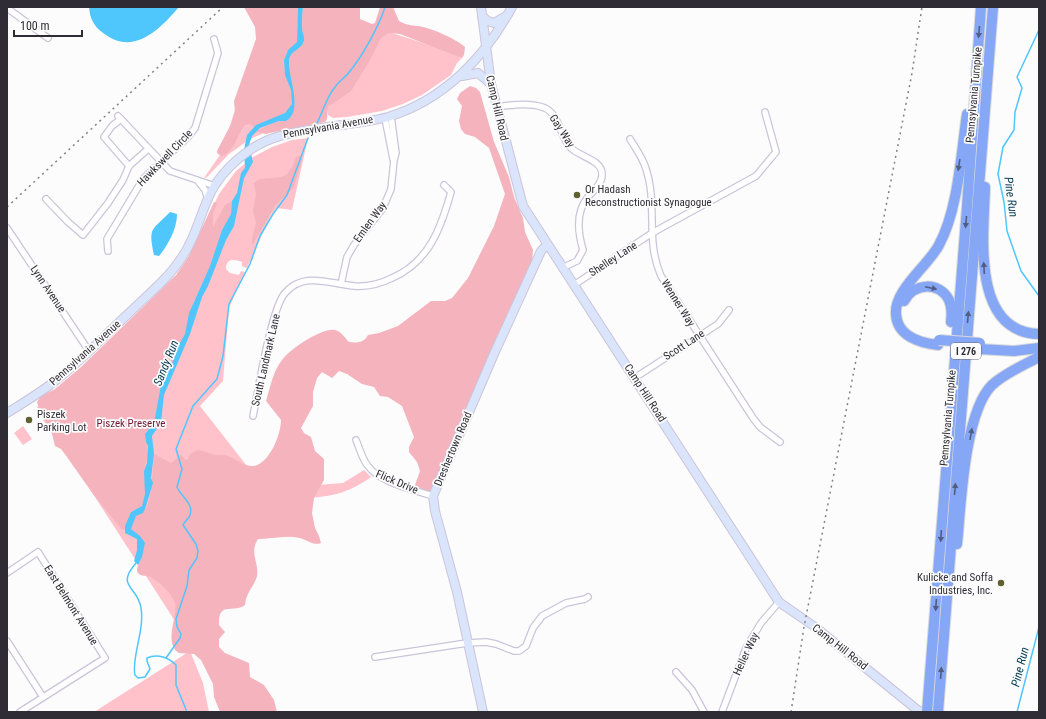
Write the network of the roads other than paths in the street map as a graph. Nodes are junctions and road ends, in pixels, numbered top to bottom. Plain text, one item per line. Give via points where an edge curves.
1 (481, 7) edge
2 (981, 7) edge
3 (993, 7) edge
4 (7, 8) edge
5 (511, 10) edge
6 (482, 16) junction
7 (48, 38) dead end
8 (214, 39) dead end
9 (485, 49) junction
10 (977, 57) junction
11 (988, 76) junction
12 (460, 77) junction
13 (491, 84) junction
14 (496, 107) junction
15 (765, 112) dead end
16 (388, 117) junction
17 (630, 139) dead end
18 (148, 149) junction
19 (161, 162) junction
20 (130, 166) junction
21 (198, 181) junction
22 (444, 185) dead end
23 (215, 186) junction
24 (46, 199) dead end
25 (208, 199) junction
26 (7, 228) edge
27 (652, 233) junction
28 (544, 248) junction
29 (108, 251) dead end
30 (562, 268) junction
31 (341, 284) junction
32 (574, 285) junction
33 (729, 310) dead end
34 (1039, 334) edge
35 (698, 335) junction
36 (1039, 341) edge
37 (939, 342) junction
38 (979, 346) junction
39 (1039, 348) edge
40 (89, 351) junction
41 (1039, 357) edge
42 (636, 378) junction
43 (952, 386) junction
44 (7, 413) edge
45 (253, 416) dead end
46 (356, 440) dead end
47 (780, 442) dead end
48 (434, 496) junction
49 (7, 573) edge
50 (588, 597) dead end
51 (780, 602) junction
52 (945, 625) junction
53 (7, 641) edge
54 (467, 643) junction
55 (375, 657) dead end
56 (676, 672) dead end
57 (43, 697) junction
58 (20, 712) edge
59 (483, 712) edge
60 (704, 712) edge
61 (722, 712) edge
62 (920, 712) edge
63 (928, 712) edge
64 (938, 712) edge

1 - 6 street, Camp Hill Road
2 -> 10 highway, Pennsylvania Turnpike / I 276
3 - 11 highway, Pennsylvania Turnpike / I 276
4 - 7 street
5 - 6 street via 494,23
5 - 9 street, Pennsylvania Avenue
6 - 9 street, Camp Hill Road
8 - 19 street, Hawkswell Circle via 218,53 199,119 188,137
9 - 12 street, Pennsylvania Avenue
9 - 13 street, Camp Hill Road
10 -> 37 highway via 948,221 935,251 903,291 896,307 898,324 909,336 923,343
10 -> 43 highway, Pennsylvania Turnpike / I 276
34 -> 11 highway via 1017,328 1004,318 992,300 986,282 984,251
52 -> 11 highway, Pennsylvania Turnpike / I 276
12 - 13 street via 478,73
12 - 16 street, Pennsylvania Avenue via 425,101
13 - 14 street, Camp Hill Road
14 - 28 street, Camp Hill Road via 520,199 541,235
14 - 30 street, Gay Way via 520,104 539,106 548,110 570,148 596,163 602,172 599,185 586,199 580,214 578,232 583,250 577,260
15 - 27 street, Shelley Lane via 776,152 756,176
16 - 23 street, Pennsylvania Avenue via 301,130 275,137 251,149 228,169
16 - 31 street, Emlen Way via 394,160 391,189 383,208 347,257
17 - 27 street, Wenner Way via 641,155 649,180
18 - 19 street
18 - 20 street
18 - 20 street via 120,117 104,137
19 - 21 street via 170,171
19 - 29 street, Hawkswell Circle via 137,187 107,239
20 - 24 street via 108,203 83,235
21 - 23 street
21 - 25 street
22 - 31 street, South Landmark Lane via 451,192 442,222 431,246 419,262 402,274 370,286
23 - 25 street, Pennsylvania Avenue
25 - 40 street, Pennsylvania Avenue via 186,250 176,266
26 - 40 street, Lynn Avenue
27 - 32 street, Shelley Lane
27 - 35 street, Wenner Way via 654,258 661,276
28 - 30 street, Camp Hill Road
28 - 48 street, Dreshertown Road via 494,354
30 - 32 street, Camp Hill Road
31 - 45 street, South Landmark Lane via 319,279 309,280 284,294 276,314
32 - 42 street, Camp Hill Road
33 - 35 street, Scott Lane via 718,324
35 - 42 street, Scott Lane
35 - 47 street, Wenner Way via 753,418 760,427
36 - 38 highway via 1017,345
37 - 38 highway, bridge
37 -> 43 highway via 913,332 905,322 902,311 904,301 909,293 918,287 932,287 941,291 951,306 949,371
38 - 39 highway via 1014,351
40 - 44 street, Pennsylvania Avenue via 54,382
52 -> 41 highway via 967,457 978,409 985,393 996,382
42 - 51 street, Camp Hill Road
43 -> 63 highway, Pennsylvania Turnpike / I 276
46 - 48 street, Flick Drive via 366,463 376,474 405,488
48 - 54 street, Dreshertown Road via 435,511 457,592
49 - 57 street, East Belmont Avenue via 38,552 105,658
50 - 54 street via 566,603 542,616 533,628 526,646 519,651 492,642
51 - 61 street, Heller Way via 761,623 746,648
51 - 62 street, Camp Hill Road
64 -> 52 highway, Pennsylvania Turnpike / I 276
53 - 57 street
54 - 55 street
54 - 59 street, Dreshertown Road
56 - 60 street via 692,690
57 - 58 street

